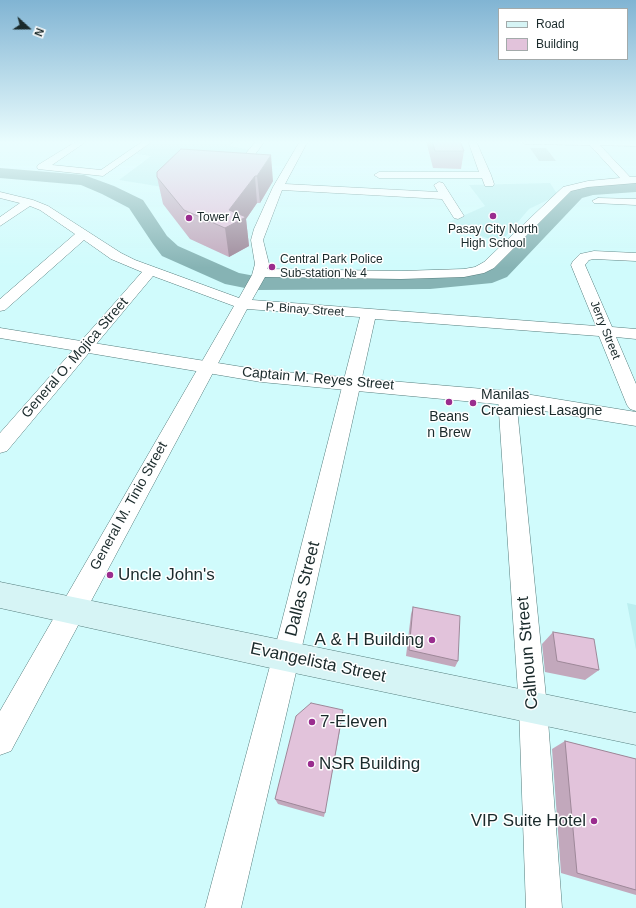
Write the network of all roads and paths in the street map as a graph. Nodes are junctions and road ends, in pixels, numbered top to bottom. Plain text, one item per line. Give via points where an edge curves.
1 (280, 183) edge
2 (438, 183) edge
3 (595, 183) edge
4 (278, 187) junction
5 (0, 195) edge
6 (444, 196) junction
7 (598, 201) dead end
8 (29, 202) junction
9 (636, 202) edge
10 (458, 216) dead end
11 (0, 222) edge
12 (83, 234) junction
13 (636, 257) edge
14 (151, 270) junction
15 (259, 274) junction
16 (248, 296) junction
17 (0, 307) edge
18 (368, 315) junction
19 (0, 333) edge
20 (607, 333) junction
21 (636, 334) edge
22 (85, 347) junction
23 (206, 367) junction
24 (353, 384) junction
25 (507, 398) junction
26 (636, 405) edge
27 (636, 419) edge
28 (0, 446) edge
29 (0, 595) edge
30 (72, 611) junction
31 (286, 656) junction
32 (533, 707) junction
33 (636, 729) edge
34 (0, 740) edge
35 (223, 908) edge
36 (544, 908) edge

1 - 4 street
2 - 6 street
3 - 15 street via 567,189 489,265 479,270 464,273 401,275
4 - 6 street
4 - 15 street via 258,236 262,264
5 - 8 street, P. Binay Street
6 - 10 street
7 - 9 street
8 - 11 street
8 - 12 street, P. Binay Street via 52,212
12 - 14 street, P. Binay Street via 116,256
12 - 17 street
13 - 20 street, Jerry Street via 594,255 585,257 578,264
14 - 16 street, P. Binay Street
14 - 22 street, General O. Mojica Street
15 - 16 street, General M. Tinio Street
16 - 18 street, P. Binay Street
16 - 23 street, General M. Tinio Street
18 - 20 street, P. Binay Street
18 - 24 street, Dallas Street
19 - 22 street, Captain M. Reyes Street
20 - 21 street, P. Binay Street
20 - 26 street, Jerry Street
22 - 23 street, Captain M. Reyes Street
22 - 28 street, General O. Mojica Street
23 - 24 street, Captain M. Reyes Street via 275,377
23 - 30 street, General M. Tinio Street
24 - 25 street, Captain M. Reyes Street
24 - 31 street, Dallas Street
25 - 27 street, Captain M. Reyes Street
25 - 32 street, Calhoun Street
29 - 30 main road, Evangelista Street
30 - 31 main road, Evangelista Street
30 - 34 street, General M. Tinio Street
31 - 32 main road, Evangelista Street
31 - 35 street, Dallas Street
32 - 33 main road, Evangelista Street
32 - 36 street, Calhoun Street

